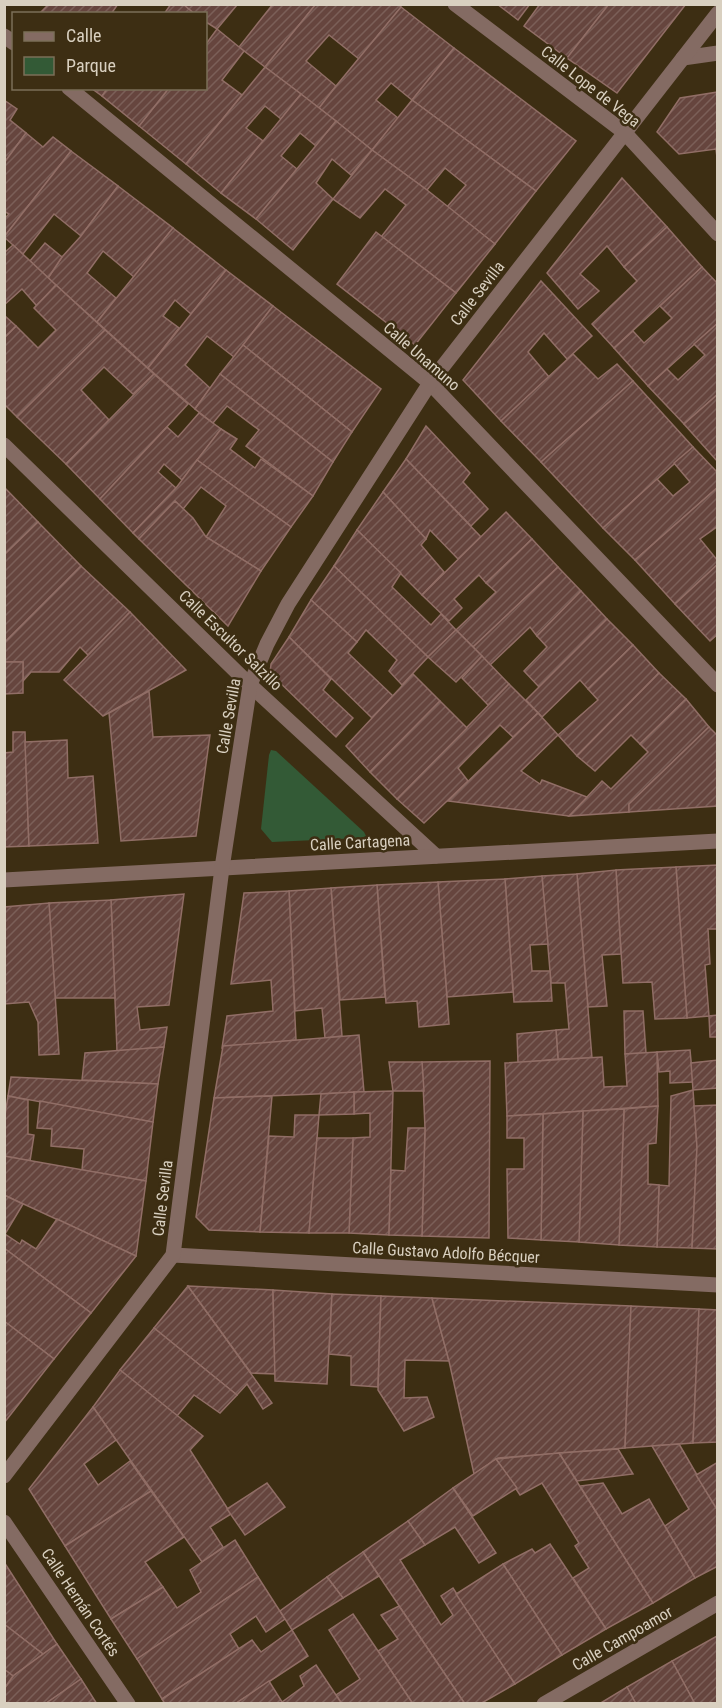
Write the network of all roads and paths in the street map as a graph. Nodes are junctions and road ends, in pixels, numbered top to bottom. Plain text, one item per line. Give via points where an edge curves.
1 (455, 4) edge
2 (717, 13) edge
3 (717, 53) edge
4 (683, 58) junction
5 (71, 90) edge
6 (624, 132) junction
7 (717, 234) edge
8 (430, 383) junction
9 (4, 445) edge
10 (250, 685) junction
11 (717, 685) edge
12 (717, 842) edge
13 (436, 856) junction
14 (222, 868) junction
15 (4, 880) edge
16 (173, 1255) junction
17 (717, 1285) edge
18 (4, 1476) edge
19 (4, 1522) edge
20 (717, 1603) edge
21 (128, 1704) edge
22 (544, 1704) edge

1 - 6 street, Calle Lope de Vega
2 - 4 street, Calle Sevilla
3 - 4 street
4 - 6 street, Calle Sevilla
5 - 8 street, Calle Unamuno
6 - 7 street, Calle Lope de Vega
6 - 8 street, Calle Sevilla
8 - 10 street, Calle Sevilla via 288,604
8 - 11 street, Calle Unamuno
9 - 10 street, Calle Escultor Salzillo
10 - 13 street, Calle Escultor Salzillo
10 - 14 street, Calle Sevilla
12 - 13 street, Calle Cartagena
13 - 14 street, Calle Cartagena
14 - 15 street, Calle Cartagena
14 - 16 street, Calle Sevilla
16 - 17 street, Calle Gustavo Adolfo Bécquer
16 - 18 street, Calle Sevilla
19 - 21 street, Calle Hernán Cortés
20 - 22 street, Calle Campoamor

